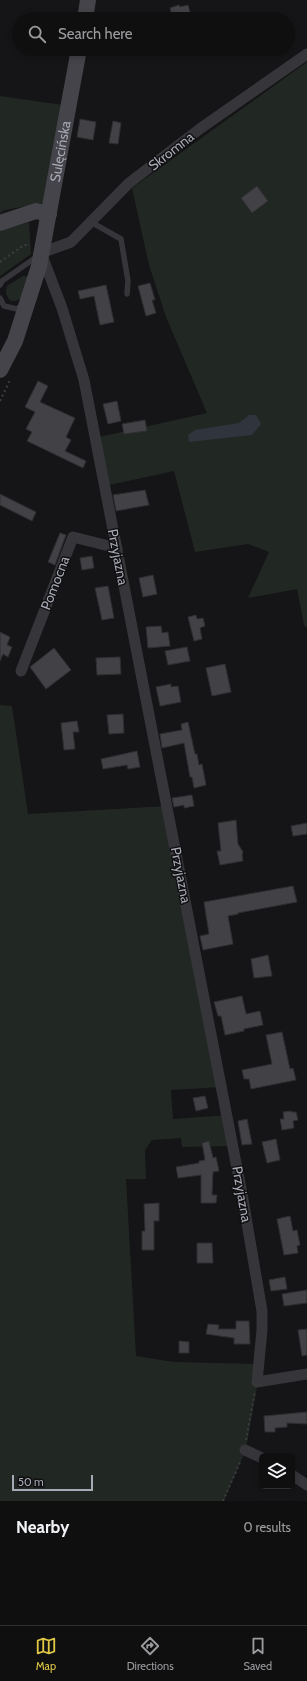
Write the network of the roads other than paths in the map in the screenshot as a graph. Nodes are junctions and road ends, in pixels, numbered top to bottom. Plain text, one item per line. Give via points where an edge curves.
1 (88, 0) edge
2 (86, 12) edge
3 (307, 54) edge
4 (78, 56) edge
5 (49, 214) junction
6 (91, 222) junction
7 (0, 223) edge
8 (42, 250) junction
9 (0, 285) edge
10 (127, 294) dead end
11 (0, 298) edge
12 (27, 302) junction
13 (0, 370) edge
14 (116, 548) junction
15 (21, 671) dead end
16 (307, 1374) edge
17 (245, 1450) road end
18 (259, 1457) edge
19 (295, 1477) edge
20 (307, 1485) edge

1 - 2 street
3 - 6 street, Skromna via 201,128 129,183
4 - 5 street, Sulęcińska
5 - 7 street via 36,211
5 - 8 street, Sulęcińska
6 - 8 street, Skromna via 71,242
6 - 10 lane via 121,239 128,281
8 - 9 lane
8 - 12 street, Sulęcińska
8 - 14 street, Przyjazna via 84,380
11 - 12 lane via 4,306 16,309
12 - 13 street, Sulęcińska via 15,341
14 - 15 street, Pomocna via 73,537
14 - 16 street, Przyjazna via 242,1194 262,1311 257,1382
17 - 18 street
19 - 20 street

